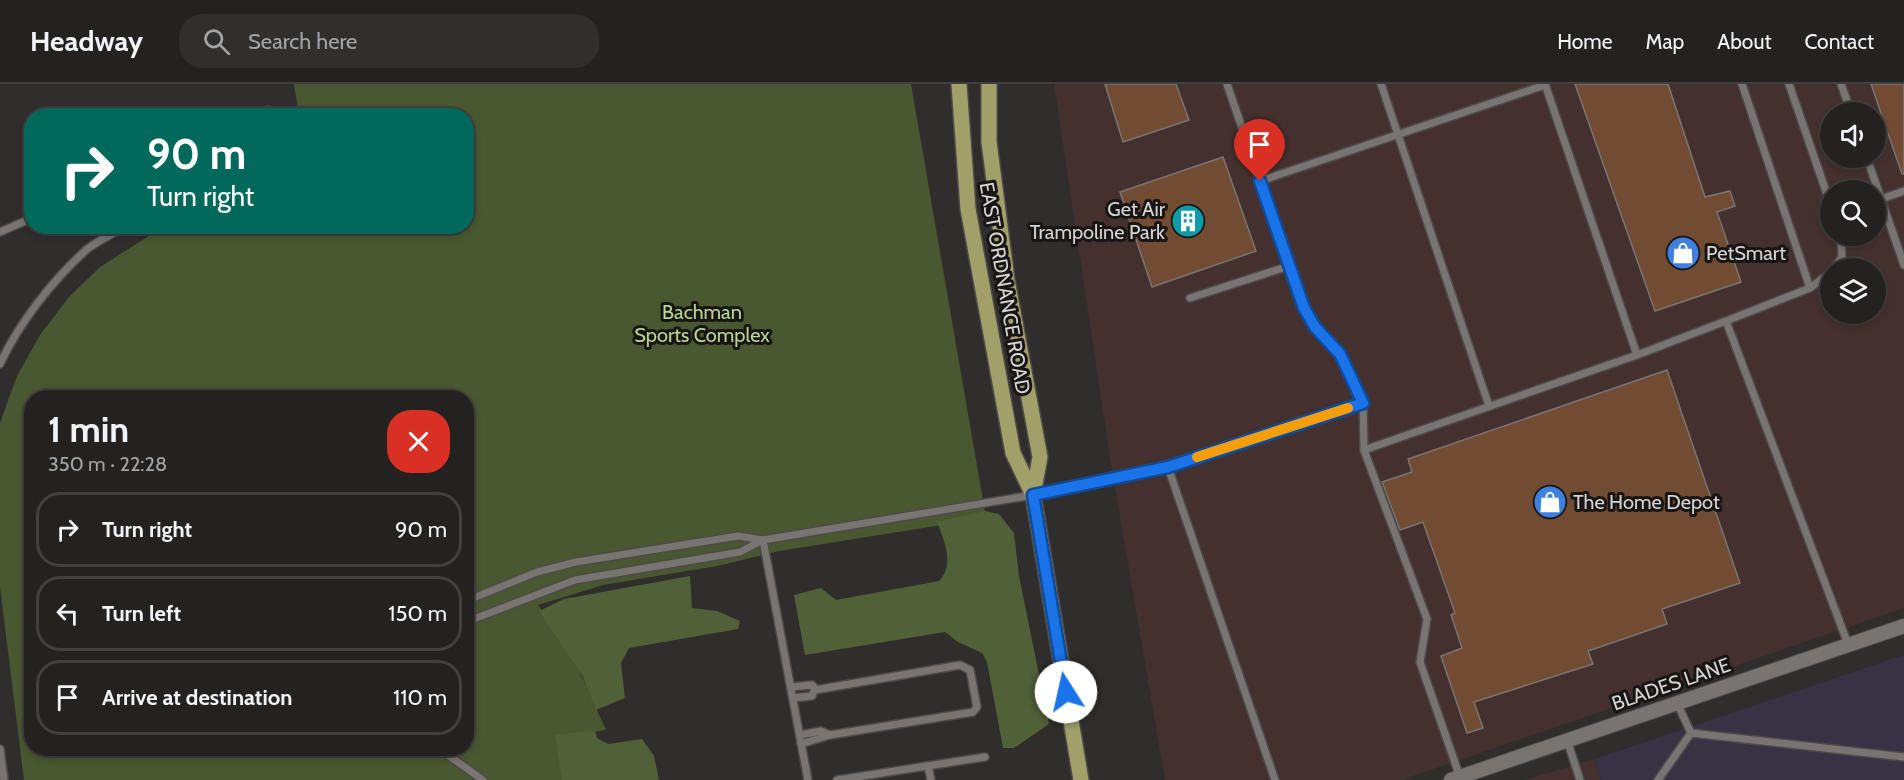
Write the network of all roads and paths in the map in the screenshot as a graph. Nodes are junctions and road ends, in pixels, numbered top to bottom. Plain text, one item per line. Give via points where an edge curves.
1 (959, 84) edge
2 (989, 84) edge
3 (1227, 84) edge
4 (1381, 84) edge
5 (1742, 84) edge
6 (1789, 84) edge
7 (1841, 84) edge
8 (1545, 85) edge
9 (1847, 102) edge
10 (1398, 135) junction
11 (1822, 180) edge
12 (1260, 181) junction
13 (1904, 191) edge
14 (1886, 197) edge
15 (1886, 213) edge
16 (24, 222) edge
17 (0, 232) edge
18 (112, 234) edge
19 (1904, 265) edge
20 (1289, 266) junction
21 (1820, 280) edge
22 (1810, 288) junction
23 (1190, 298) dead end
24 (1726, 321) junction
25 (1637, 355) junction
26 (0, 364) edge
27 (1363, 403) junction
28 (1490, 406) junction
29 (1364, 450) junction
30 (1168, 467) junction
31 (1033, 495) junction
32 (763, 540) junction
33 (474, 598) edge
34 (474, 619) edge
35 (1904, 626) edge
36 (1848, 644) junction
37 (791, 687) junction
38 (815, 690) junction
39 (793, 698) junction
40 (1677, 703) junction
41 (1691, 733) junction
42 (800, 735) junction
43 (830, 735) junction
44 (1567, 740) junction
45 (801, 744) junction
46 (0, 749) edge
47 (449, 756) edge
48 (985, 756) dead end
49 (1904, 757) edge
50 (928, 765) junction
51 (1456, 778) edge
52 (4, 780) edge
53 (483, 780) edge
54 (808, 780) edge
55 (837, 780) edge
56 (931, 780) edge
57 (1082, 780) edge
58 (1275, 780) edge
59 (1580, 780) edge
60 (1658, 780) edge

1 - 31 main road, EAST ORDNANCE ROAD via 968,208 1013,453
2 - 31 main road, EAST ORDNANCE ROAD via 989,142 1007,280 1040,456
3 - 12 lane
4 - 10 lane
5 - 22 lane
6 - 11 lane
7 - 9 lane
8 - 10 lane
8 - 25 lane
10 - 12 lane
10 - 28 lane
12 - 20 lane
13 - 14 lane
15 - 19 lane
16 - 17 lane
18 - 26 lane via 87,249 54,285 24,323
20 - 23 lane
20 - 27 lane via 1304,308 1315,327 1340,354
21 - 22 lane
22 - 24 lane
24 - 25 lane
24 - 36 lane
25 - 28 lane
27 - 29 lane
27 - 30 lane
28 - 29 lane
29 - 51 lane via 1427,619 1420,662
30 - 31 lane
30 - 58 lane
31 - 32 lane
31 - 57 main road, EAST ORDNANCE ROAD
32 - 33 lane via 738,536 576,562 537,572
32 - 34 lane via 740,552 575,580
32 - 37 lane
35 - 36 street, BLADES LANE
36 - 40 street, BLADES LANE
37 - 38 lane via 812,685
37 - 39 lane
38 - 39 lane via 812,696
38 - 43 lane via 960,665 970,670 977,707 973,712
39 - 42 lane
40 - 41 lane
40 - 44 street, BLADES LANE
41 - 49 lane
41 - 60 lane
42 - 43 lane
42 - 45 lane
43 - 45 lane
44 - 51 street, BLADES LANE
44 - 59 lane
45 - 54 lane
46 - 52 lane
47 - 53 lane
48 - 50 lane
50 - 55 lane
50 - 56 lane

